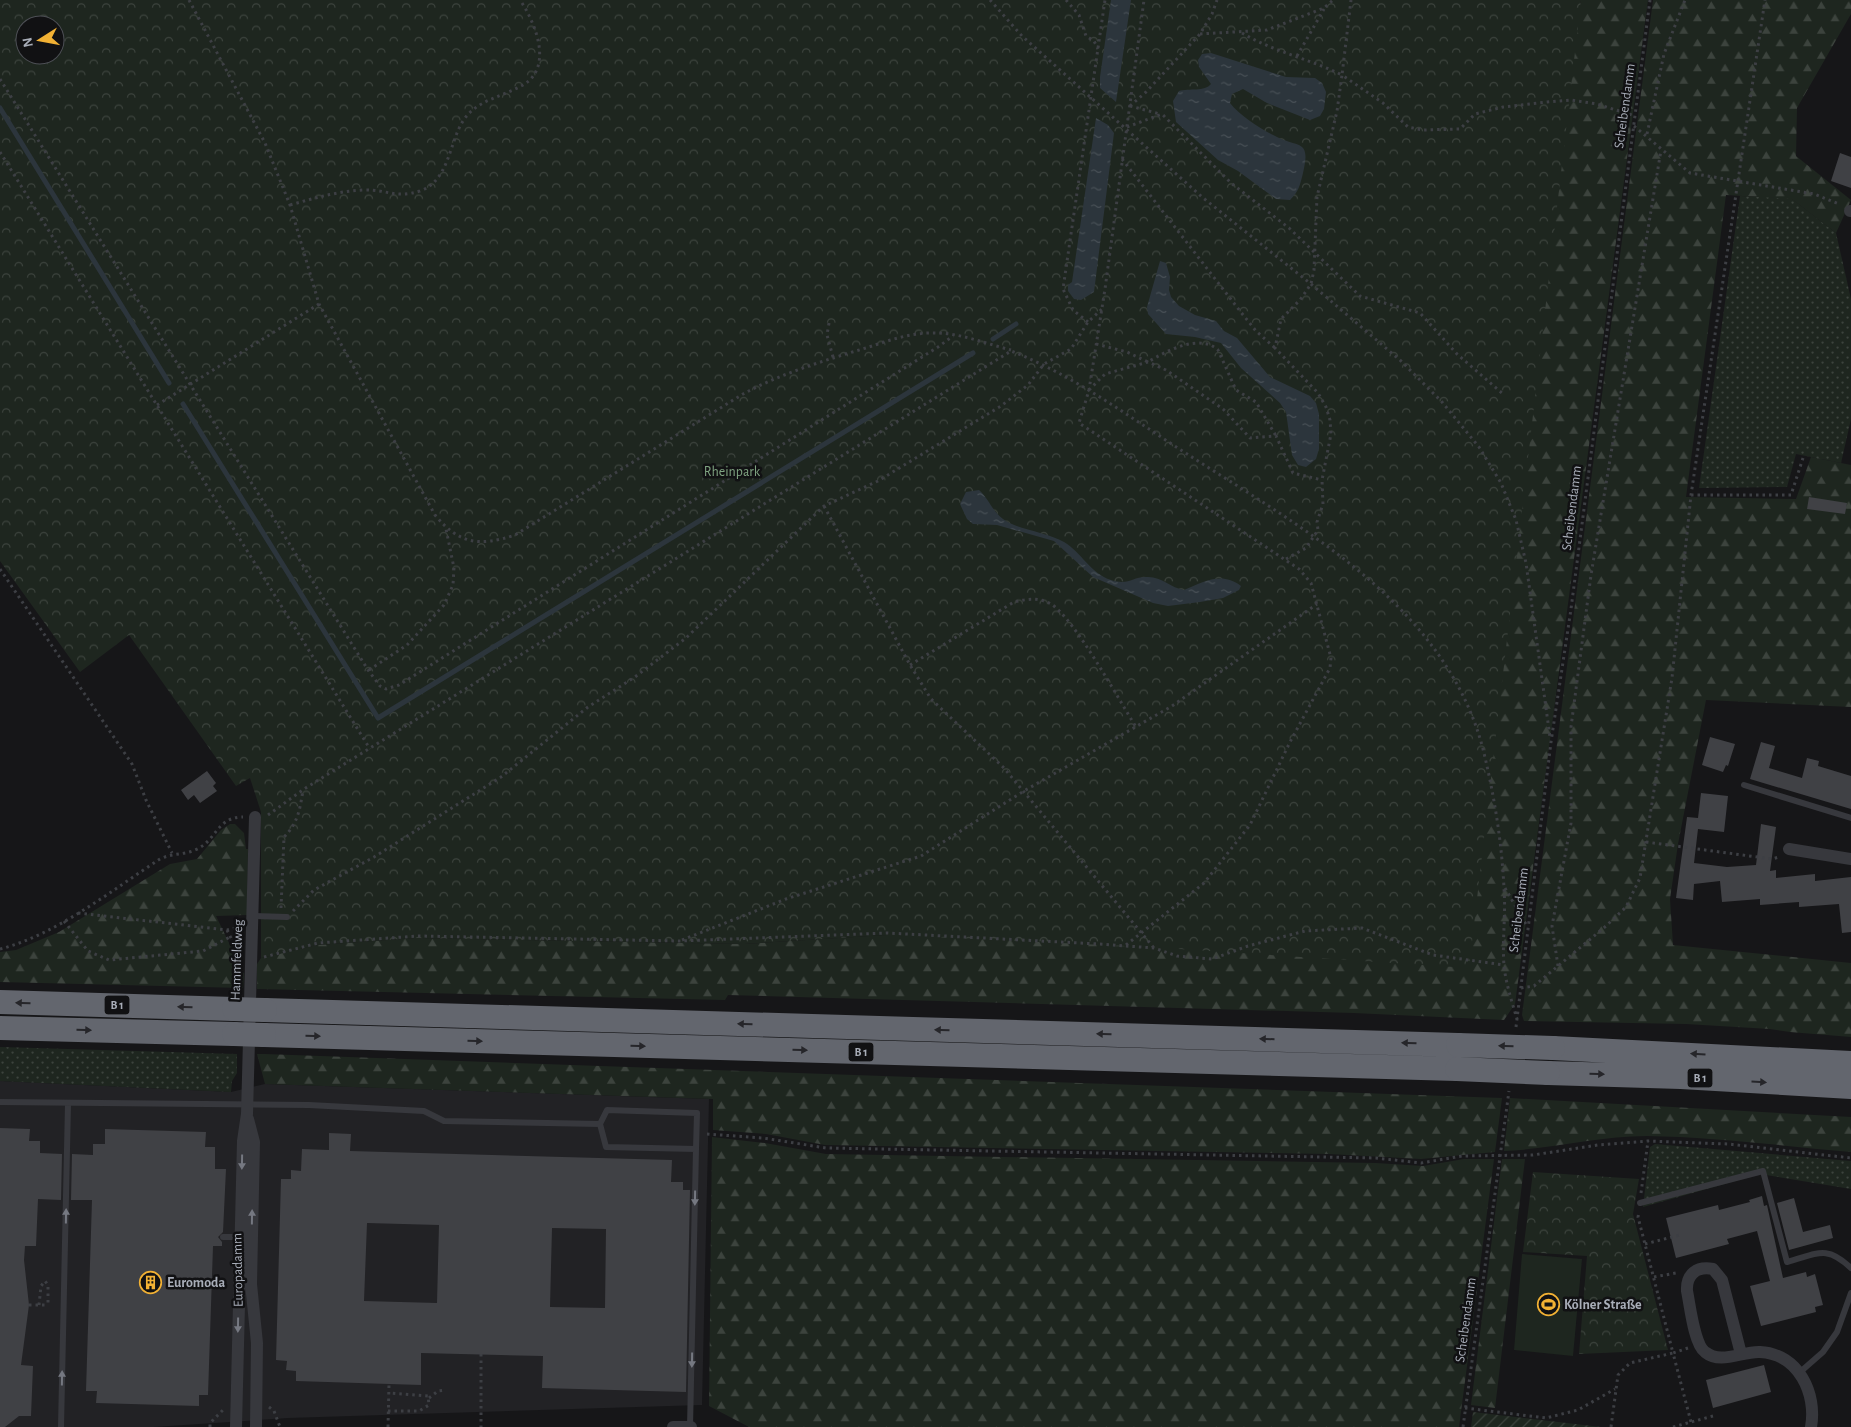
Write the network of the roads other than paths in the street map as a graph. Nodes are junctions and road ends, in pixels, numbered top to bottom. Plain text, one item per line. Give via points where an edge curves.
1 (1744, 785) dead end
2 (255, 817) road end
3 (1851, 818) edge
4 (1789, 849) road end
5 (1851, 859) edge
6 (284, 917) road end
7 (253, 920) junction
8 (0, 1002) edge
9 (0, 1028) edge
10 (1851, 1063) edge
11 (1851, 1087) edge
12 (0, 1102) edge
13 (68, 1104) junction
14 (247, 1109) junction
15 (600, 1124) junction
16 (696, 1149) junction
17 (1640, 1203) road end
18 (223, 1237) dead end
19 (246, 1237) junction
20 (1851, 1268) edge
21 (1851, 1293) edge
22 (1741, 1354) junction
23 (1799, 1373) junction
24 (61, 1427) edge
25 (236, 1427) edge
26 (256, 1427) edge
27 (674, 1427) edge
28 (691, 1427) edge
29 (1811, 1427) edge

1 - 3 lane
2 - 7 street, Hammfeldweg
4 - 5 street
6 - 7 lane
7 - 14 street, Hammfeldweg
10 -> 8 highway, B 1, bridge via 1553,1048
9 -> 11 highway, B 1, bridge via 1681,1077
12 - 13 lane
13 - 14 lane
24 -> 13 lane
14 - 15 lane via 424,1111 444,1121
14 - 19 street, Europadamm via 243,1141
15 - 16 lane via 606,1147
15 - 16 lane via 606,1110 697,1112
16 -> 28 lane
17 - 20 lane via 1763,1172 1787,1262 1826,1251
18 - 19 lane
19 -> 25 street, Europadamm
19 - 26 street, Europadamm via 257,1343
21 - 23 lane via 1837,1332 1823,1352
22 - 22 street via 1718,1273 1704,1268 1692,1273 1686,1283 1686,1291 1698,1345 1715,1357
22 - 23 street via 1761,1352 1776,1356
23 - 29 street via 1812,1398
27 - 28 street

